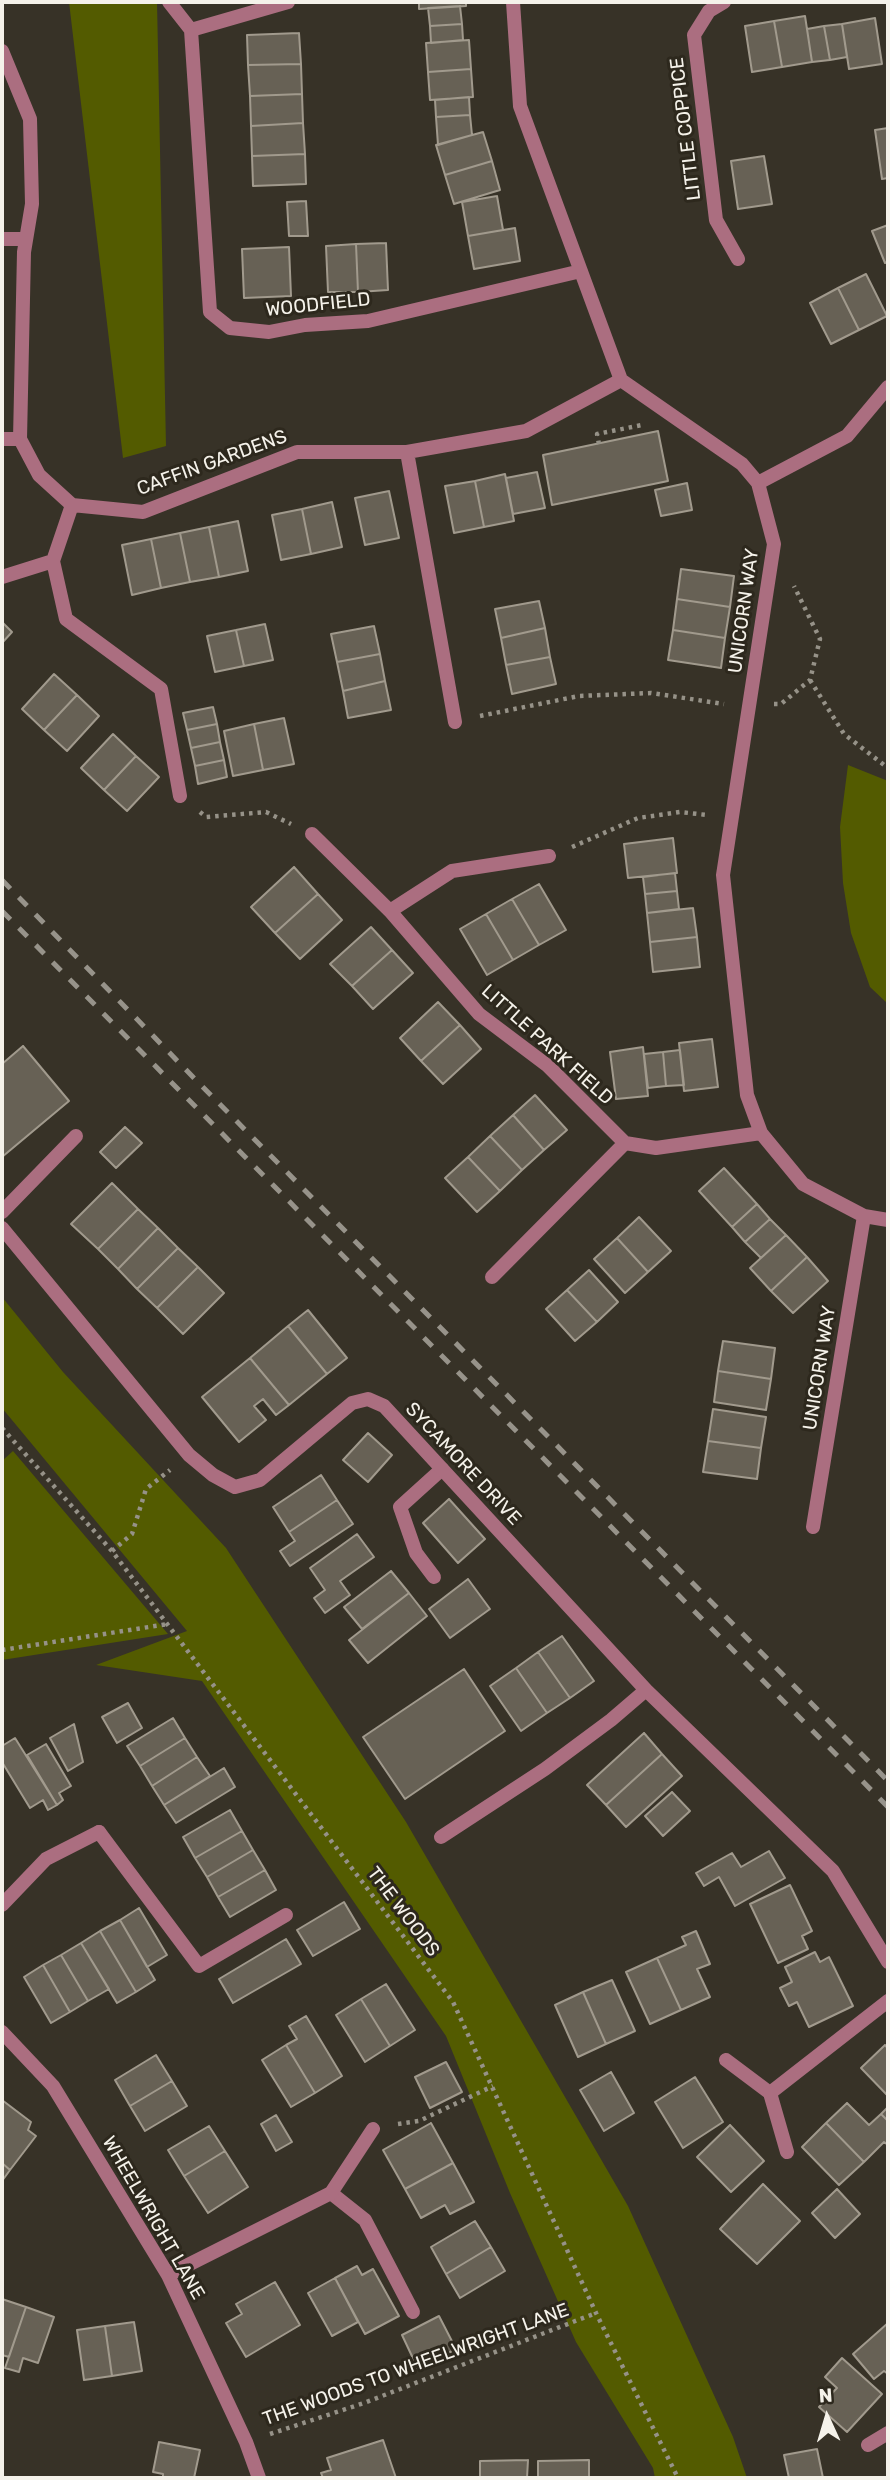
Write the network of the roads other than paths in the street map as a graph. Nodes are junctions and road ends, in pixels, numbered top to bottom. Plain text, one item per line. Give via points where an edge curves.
1 (169, 2) edge
2 (288, 2) edge
3 (513, 2) edge
4 (724, 2) edge
5 (191, 30) junction
6 (2, 51) edge
7 (2, 239) edge
8 (26, 239) junction
9 (738, 259) dead end
10 (581, 271) junction
11 (621, 380) junction
12 (888, 387) edge
13 (2, 439) edge
14 (20, 439) junction
15 (407, 452) junction
16 (758, 483) junction
17 (72, 505) junction
18 (53, 561) junction
19 (2, 576) edge
20 (455, 722) road end
21 (180, 796) road end
22 (312, 834) road end
23 (549, 856) road end
24 (390, 911) junction
25 (761, 1133) junction
26 (76, 1136) dead end
27 (625, 1143) junction
28 (2, 1212) edge
29 (864, 1216) junction
30 (888, 1220) edge
31 (2, 1228) edge
32 (492, 1277) dead end
33 (442, 1469) junction
34 (813, 1527) dead end
35 (434, 1577) dead end
36 (646, 1690) junction
37 (441, 1837) dead end
38 (2, 1905) edge
39 (286, 1915) dead end
40 (888, 1962) edge
41 (888, 2001) edge
42 (2, 2032) edge
43 (726, 2060) dead end
44 (770, 2093) junction
45 (373, 2129) road end
46 (787, 2151) dead end
47 (331, 2193) junction
48 (168, 2276) junction
49 (413, 2312) dead end
50 (888, 2433) edge
51 (868, 2445) dead end
52 (259, 2478) edge

1 - 5 street
2 - 5 street
3 - 10 street via 520,106
4 - 9 street, LITTLE COPPICE via 709,11 694,36 716,220
5 - 10 street, WOODFIELD via 210,312 230,328 269,332 368,321
6 - 8 street via 30,119 32,204
7 - 8 street
8 - 14 street
10 - 11 street
11 - 15 street, CAFFIN GARDENS via 526,431
11 - 16 street, UNICORN WAY via 743,464
12 - 16 street via 847,436
13 - 14 street
14 - 17 street via 40,475
15 - 17 street, CAFFIN GARDENS via 298,452 143,512
15 - 20 street
16 - 25 street, UNICORN WAY via 774,544 723,875 747,1095
17 - 18 street
18 - 19 street
18 - 21 street via 66,619 161,689
22 - 24 street, LITTLE PARK FIELD
23 - 24 street via 452,871
24 - 27 street, LITTLE PARK FIELD via 480,1014 548,1066
25 - 27 street via 656,1148
25 - 29 street, UNICORN WAY via 803,1184
26 - 28 street
27 - 32 street
29 - 30 street, UNICORN WAY
29 - 34 street, UNICORN WAY
31 - 33 street, SYCAMORE DRIVE via 189,1455 213,1475 235,1487 260,1480 352,1403 368,1399 384,1406
33 - 35 street via 400,1507 416,1553
33 - 36 street, SYCAMORE DRIVE
36 - 37 street via 556,1761
36 - 40 street, SYCAMORE DRIVE via 833,1871
38 - 39 street via 46,1859 99,1832 199,1966
41 - 44 street
42 - 48 street, WHEELWRIGHT LANE via 52,2086
43 - 44 street
44 - 46 street
45 - 47 street
47 - 48 street
47 - 49 street via 365,2220
48 - 52 street, WHEELWRIGHT LANE
50 - 51 street

